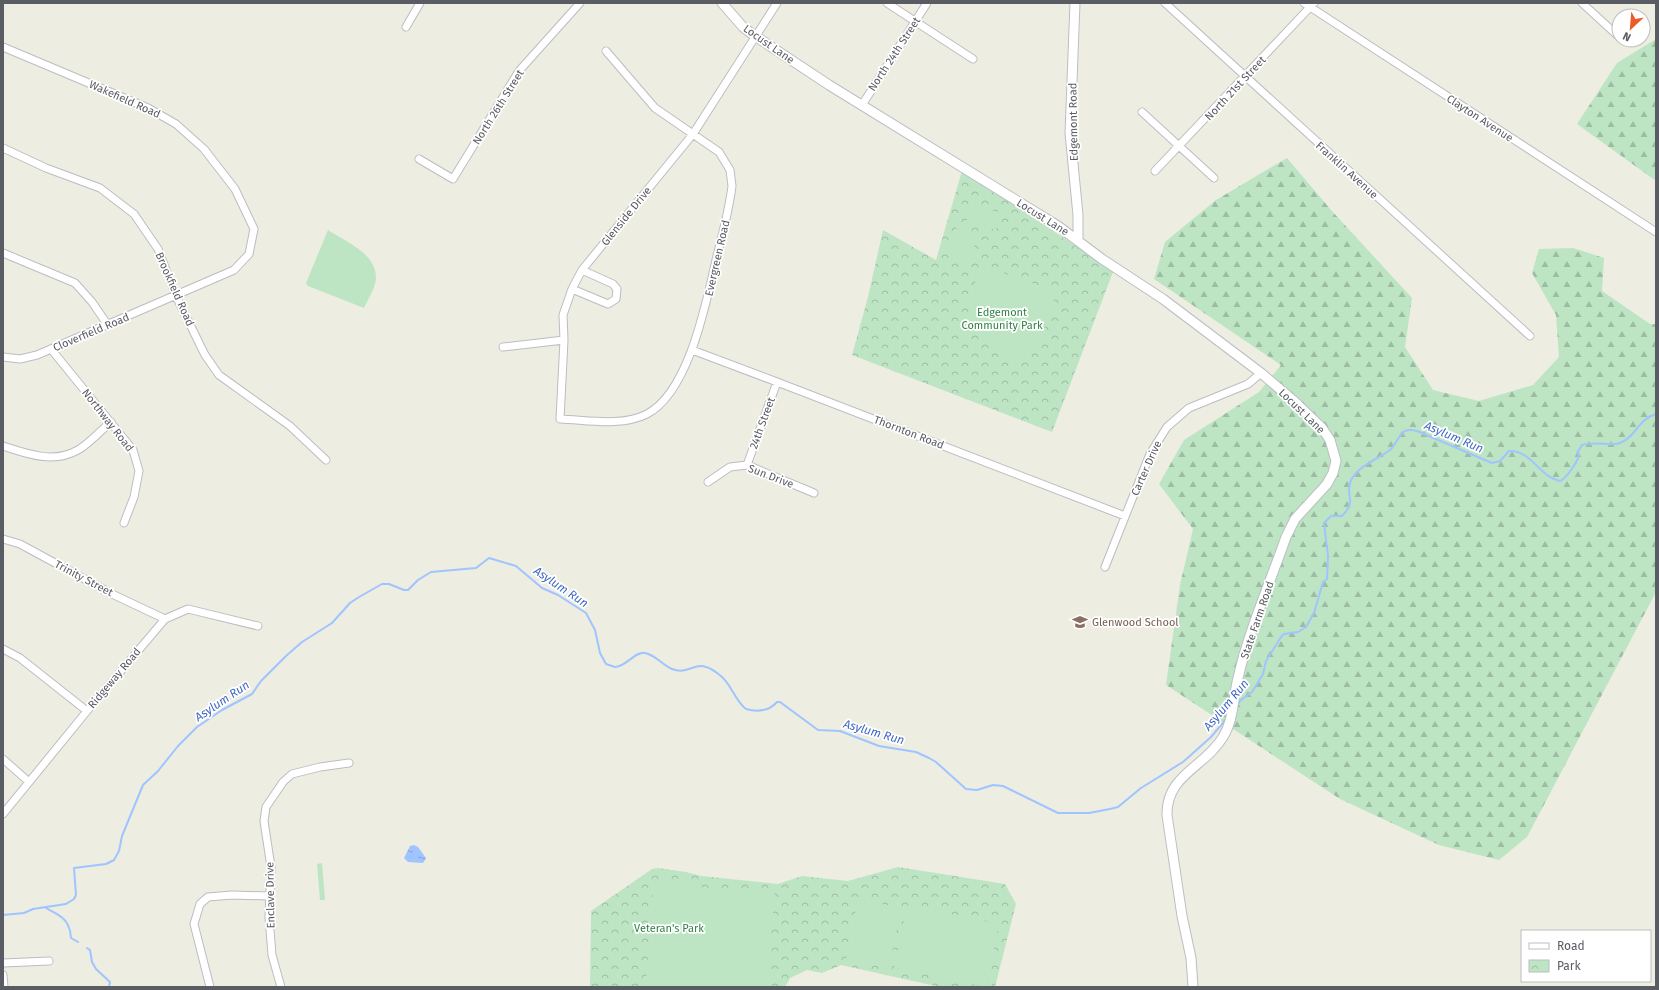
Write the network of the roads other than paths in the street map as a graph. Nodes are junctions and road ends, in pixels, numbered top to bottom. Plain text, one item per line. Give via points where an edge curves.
1 (420, 3) edge
2 (580, 3) edge
3 (722, 3) edge
4 (777, 3) edge
5 (887, 3) edge
6 (927, 3) edge
7 (1075, 3) edge
8 (1165, 3) edge
9 (1582, 3) edge
10 (1309, 5) edge
11 (916, 20) junction
12 (406, 27) dead end
13 (1611, 30) edge
14 (755, 36) junction
15 (3, 47) edge
16 (606, 51) dead end
17 (974, 59) dead end
18 (1245, 77) junction
19 (862, 105) junction
20 (1142, 112) dead end
21 (693, 134) junction
22 (3, 148) edge
23 (1178, 148) junction
24 (419, 159) dead end
25 (1155, 171) dead end
26 (1214, 178) dead end
27 (1656, 232) edge
28 (1078, 240) junction
29 (3, 253) edge
30 (582, 270) junction
31 (572, 289) junction
32 (176, 296) junction
33 (107, 324) junction
34 (1530, 336) dead end
35 (564, 340) junction
36 (503, 347) dead end
37 (51, 349) junction
38 (692, 350) junction
39 (3, 357) edge
40 (1261, 374) junction
41 (778, 382) junction
42 (560, 419) joint
43 (111, 422) junction
44 (3, 446) edge
45 (326, 460) dead end
46 (1336, 461) joint
47 (747, 465) junction
48 (708, 482) dead end
49 (814, 493) dead end
50 (1125, 516) junction
51 (124, 523) dead end
52 (3, 539) edge
53 (1105, 567) dead end
54 (165, 619) junction
55 (258, 626) dead end
56 (3, 649) edge
57 (87, 711) junction
58 (3, 760) edge
59 (350, 763) dead end
60 (29, 782) junction
61 (3, 814) edge
62 (269, 896) junction
63 (49, 961) dead end
64 (3, 963) edge
65 (3, 975) edge
66 (4, 987) edge
67 (210, 987) edge
68 (281, 987) edge
69 (1193, 987) edge

1 - 12 street
2 - 24 street, North 26th Street via 519,71 453,179
3 - 14 street, Locust Lane
4 - 14 street, Glenside Drive
5 - 11 street
6 - 11 street, North 24th Street
7 - 28 street, Edgemont Road via 1070,133
8 - 18 street, Franklin Avenue
9 - 13 street
10 - 18 street, North 21st Street
10 - 27 street, Clayton Avenue
11 - 17 street
11 - 19 street, North 24th Street
14 - 19 street, Locust Lane
14 - 21 street, Glenside Drive
15 - 32 street, Wakefield Road via 148,108 176,124 204,149 235,189 254,229 249,254 234,270
16 - 21 street, Evergreen Road via 655,108
18 - 23 street, North 21st Street
18 - 34 street, Franklin Avenue
19 - 28 street, Locust Lane
20 - 23 street
21 - 30 street, Glenside Drive
21 - 38 street, Evergreen Road via 719,152 730,170 732,186 704,316
22 - 32 street, Brookfield Road via 46,168 100,188 134,214 158,249
23 - 25 street, North 21st Street
23 - 26 street
28 - 40 street, Locust Lane via 1162,299
29 - 33 street via 75,283
30 - 31 street, Glenside Drive
30 - 31 street via 612,284 617,289 616,299 608,304
31 - 35 street, Glenside Drive via 563,315
32 - 33 street, Cloverfield Road
32 - 45 street, Brookfield Road via 205,355 220,375 290,426
33 - 37 street, Cloverfield Road
35 - 36 street
35 - 42 street, Glenside Drive
37 - 39 street, Cloverfield Road via 20,360
37 - 43 street, Northway Road
38 - 41 street, Thornton Road
38 - 42 street, Evergreen Road via 673,389 661,404 647,414 629,421
40 - 46 street, Locust Lane via 1322,428 1330,440
40 - 50 street, Carter Drive via 1248,384 1189,408 1167,427 1150,454
41 - 47 street, 24th Street
41 - 50 street, Thornton Road
43 - 44 street via 77,450 52,458 30,455
43 - 51 street, Northway Road via 133,450 139,471 134,498
46 - 69 street, State Farm Road via 1327,484 1295,519 1286,537 1246,650 1231,718 1223,737 1215,748 1175,785 1166,804 1182,916 1191,958
47 - 48 street, Sun Drive via 730,467
47 - 49 street, Sun Drive
50 - 53 street, Carter Drive
52 - 54 street, Trinity Street via 20,544 112,594
54 - 55 street, Ridgeway Road via 188,609
54 - 57 street, Ridgeway Road
56 - 57 street via 26,662
57 - 60 street, Ridgeway Road
58 - 60 street
59 - 62 street, Enclave Drive via 292,774 283,782 266,807 264,821 271,866
60 - 61 street, Ridgeway Road
62 - 67 street via 208,897 200,904 194,924
62 - 68 street, Enclave Drive via 272,955
63 - 64 street
65 - 66 street

